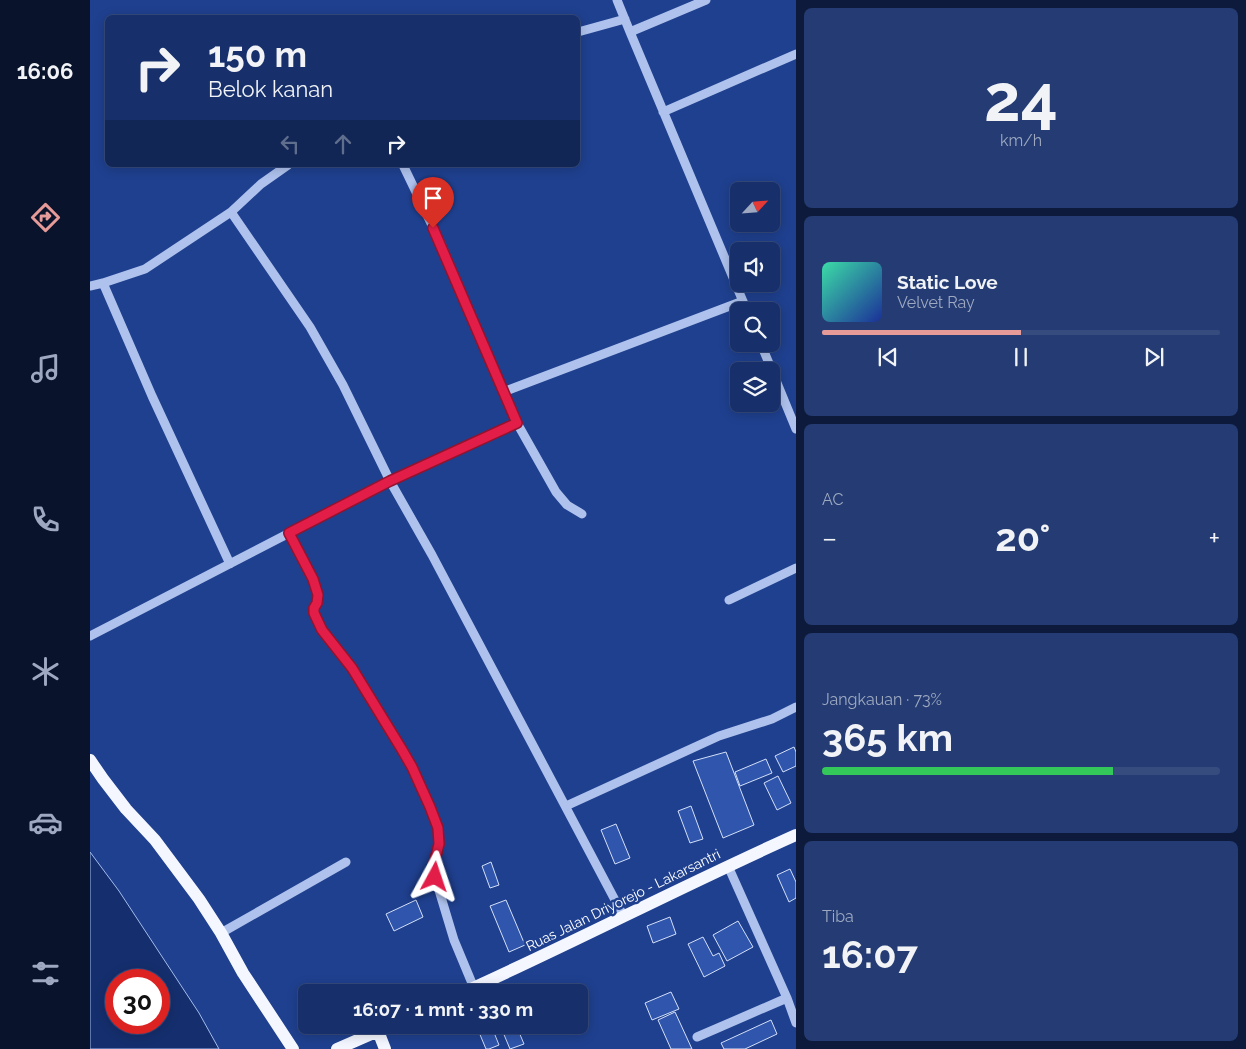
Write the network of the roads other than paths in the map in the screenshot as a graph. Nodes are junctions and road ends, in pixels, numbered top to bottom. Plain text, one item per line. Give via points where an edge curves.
1 (617, 0) edge
2 (706, 0) edge
3 (625, 19) junction
4 (580, 31) edge
5 (630, 32) junction
6 (796, 54) edge
7 (663, 112) junction
8 (285, 167) edge
9 (404, 167) edge
10 (231, 212) junction
11 (103, 283) junction
12 (90, 286) edge
13 (743, 301) joint
14 (764, 352) edge
15 (504, 392) junction
16 (517, 423) junction
17 (796, 429) edge
18 (390, 481) junction
19 (582, 514) dead end
20 (289, 533) junction
21 (230, 564) junction
22 (796, 568) edge
23 (729, 600) dead end
24 (90, 636) edge
25 (796, 708) edge
26 (90, 760) edge
27 (566, 806) junction
28 (796, 835) edge
29 (346, 862) dead end
30 (728, 866) junction
31 (624, 917) junction
32 (221, 933) junction
33 (467, 984) edge
34 (482, 984) edge
35 (787, 998) junction
36 (796, 1023) edge
37 (371, 1034) edge
38 (379, 1034) edge
39 (696, 1037) dead end
40 (293, 1049) edge
41 (337, 1049) edge
42 (385, 1049) edge

1 - 3 street
2 - 5 street
3 - 4 street
3 - 5 street
5 - 7 street
6 - 7 street
7 - 13 street
8 - 10 street
9 - 15 street via 441,244
10 - 11 street via 145,269
10 - 18 street via 310,327 343,385
11 - 12 street
11 - 21 street
13 - 15 street
14 - 17 street
15 - 16 street
16 - 18 street
16 - 19 street via 556,492 567,505
18 - 20 street
18 - 27 street
20 - 21 street
20 - 33 street via 313,579 318,595 314,613 322,630 352,668 391,731 430,807 438,828 435,877
21 - 24 street
22 - 23 street
25 - 27 street via 719,736
26 - 32 main road via 200,899
27 - 31 street
28 - 30 main road, Ruas Jalan Driyorejo - Lakarsantri
29 - 32 street
30 - 31 main road, Ruas Jalan Driyorejo - Lakarsantri
30 - 35 street
31 - 34 main road, Ruas Jalan Driyorejo - Lakarsantri
32 - 40 main road
35 - 36 street
35 - 39 street
37 - 41 main road
38 - 42 main road

